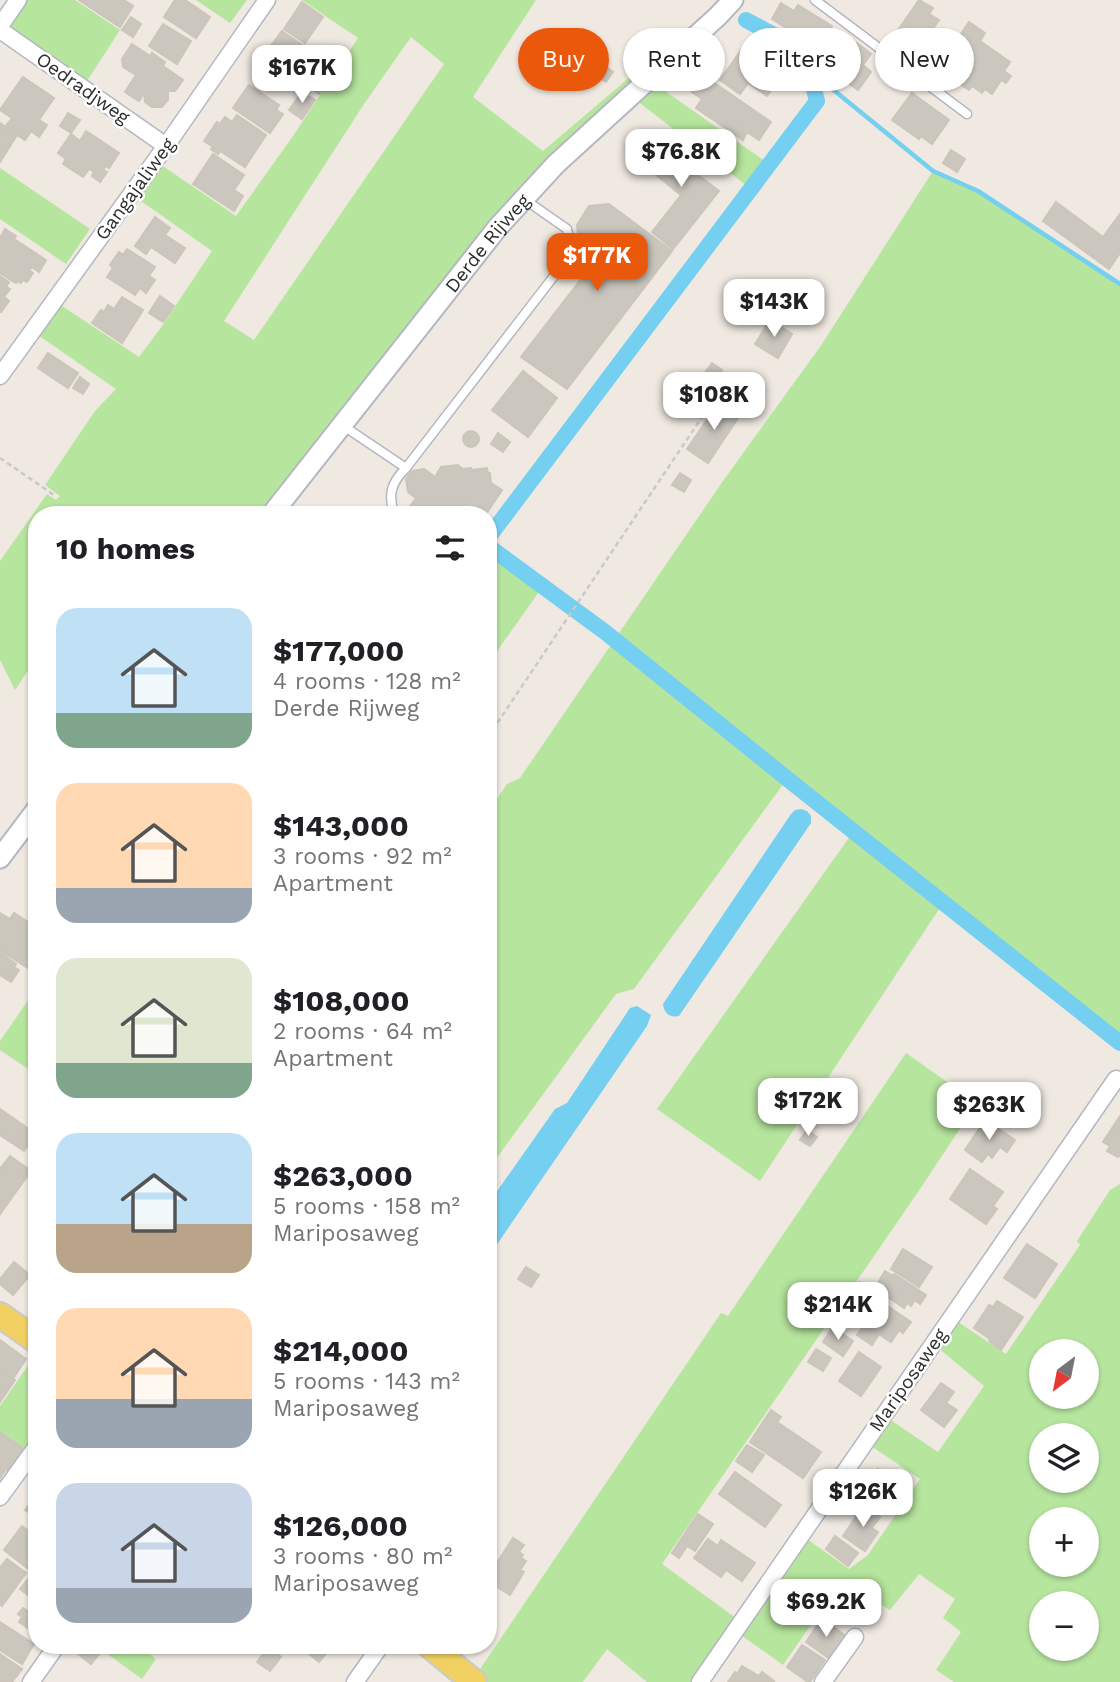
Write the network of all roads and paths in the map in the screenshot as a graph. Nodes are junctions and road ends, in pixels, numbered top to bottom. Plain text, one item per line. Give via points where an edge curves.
1 (18, 0) edge
2 (267, 0) edge
3 (733, 0) edge
4 (816, 0) edge
5 (0, 28) edge
6 (967, 114) dead end
7 (166, 146) junction
8 (524, 199) junction
9 (0, 376) edge
10 (714, 399) dead end
11 (342, 425) junction
12 (0, 458) edge
13 (406, 468) junction
14 (54, 495) dead end
15 (278, 506) edge
16 (392, 506) edge
17 (497, 724) edge
18 (28, 820) edge
19 (0, 858) edge
20 (1116, 1079) dead end
21 (0, 1315) edge
22 (28, 1335) edge
23 (28, 1458) edge
24 (0, 1497) edge
25 (855, 1637) dead end
26 (51, 1654) edge
27 (375, 1654) edge
28 (440, 1654) edge
29 (31, 1682) edge
30 (355, 1682) edge
31 (474, 1682) edge
32 (701, 1682) edge
33 (823, 1682) edge

1 - 5 street
2 - 7 street, Gangajaliweg
3 - 8 street, Derde Rijweg
4 - 6 lane
5 - 7 street, Oedradjweg
7 - 9 street, Gangajaliweg
8 - 11 street, Derde Rijweg
8 - 13 lane via 567,229 570,245 564,263
10 - 17 path
11 - 13 lane
11 - 15 street, Derde Rijweg
12 - 14 path
13 - 16 lane via 392,487
18 - 19 street
20 - 32 street, Mariposaweg
21 - 22 main road
23 - 24 street
25 - 33 street
26 - 29 street
27 - 30 street
28 - 31 main road

